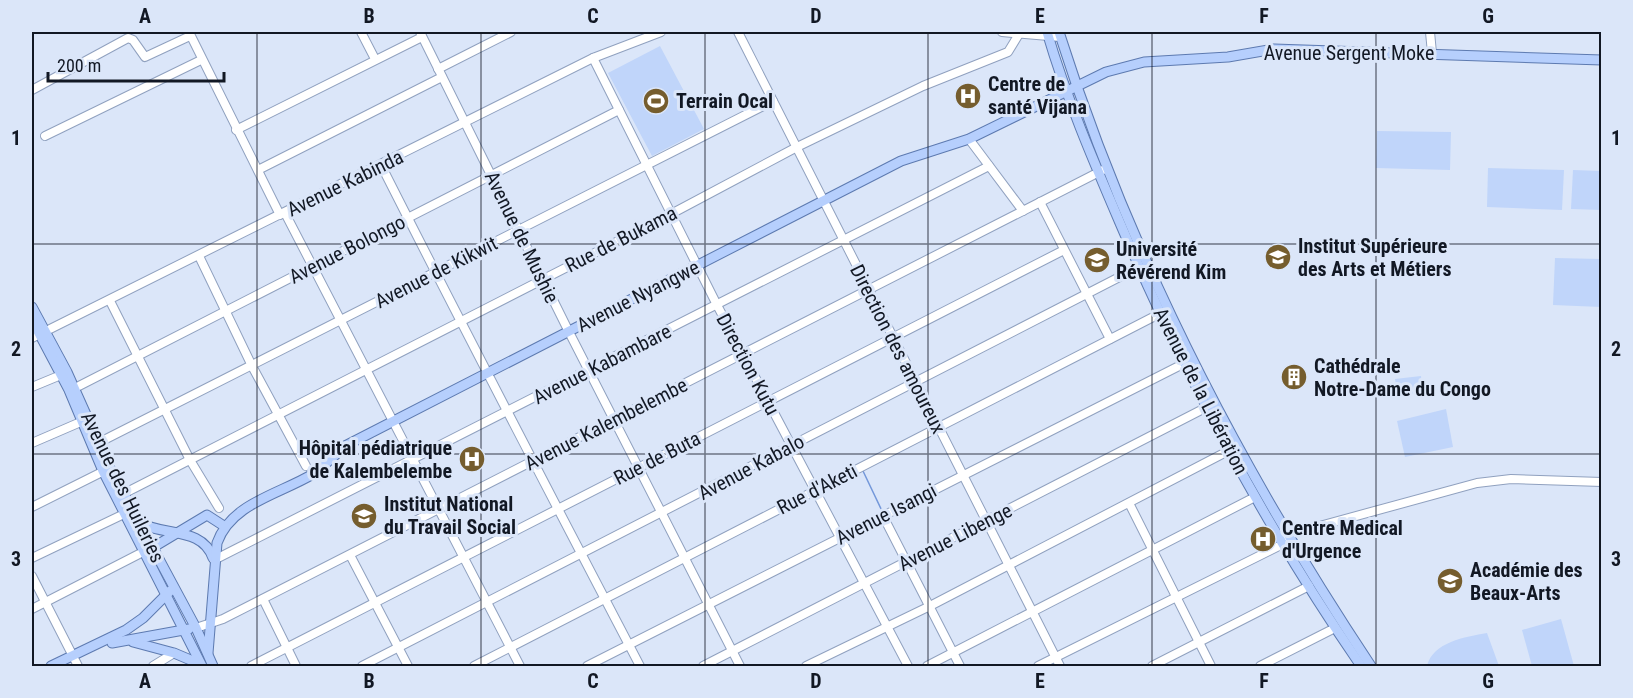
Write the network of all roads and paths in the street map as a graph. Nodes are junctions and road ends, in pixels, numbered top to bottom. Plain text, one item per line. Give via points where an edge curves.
1 (362, 32) edge
2 (511, 32) edge
3 (631, 32) edge
4 (661, 32) edge
5 (738, 32) edge
6 (1002, 32) edge
7 (1430, 32) edge
8 (421, 33) edge
9 (1018, 33) junction
10 (189, 34) edge
11 (1047, 34) edge
12 (1060, 34) edge
13 (633, 41) junction
14 (1432, 53) junction
15 (593, 58) junction
16 (375, 59) junction
17 (201, 60) junction
18 (1602, 60) edge
19 (438, 69) junction
20 (442, 78) junction
21 (1071, 88) junction
22 (32, 90) edge
23 (774, 101) junction
24 (619, 110) junction
25 (465, 123) junction
26 (236, 130) junction
27 (45, 136) dead end
28 (969, 139) junction
29 (797, 147) junction
30 (381, 165) junction
31 (648, 166) junction
32 (989, 166) junction
33 (258, 170) junction
34 (1102, 170) junction
35 (492, 176) junction
36 (823, 201) junction
37 (1040, 202) junction
38 (1023, 211) junction
39 (283, 214) junction
40 (671, 214) junction
41 (407, 218) junction
42 (519, 229) junction
43 (843, 240) junction
44 (1064, 250) junction
45 (199, 256) junction
46 (697, 265) junction
47 (312, 266) junction
48 (1139, 267) junction
49 (436, 272) junction
50 (543, 279) junction
51 (868, 290) junction
52 (1087, 294) junction
53 (110, 301) junction
54 (717, 304) junction
55 (32, 307) edge
56 (226, 311) junction
57 (1161, 313) junction
58 (32, 320) edge
59 (340, 320) junction
60 (461, 322) junction
61 (569, 332) junction
62 (39, 335) edge
63 (892, 338) junction
64 (1110, 339) junction
65 (743, 354) junction
66 (137, 356) junction
67 (1185, 363) junction
68 (252, 366) junction
69 (365, 370) junction
70 (588, 370) junction
71 (486, 374) junction
72 (61, 375) junction
73 (915, 382) junction
74 (32, 387) edge
75 (75, 388) junction
76 (768, 401) junction
77 (1211, 405) junction
78 (164, 410) junction
79 (507, 412) junction
80 (279, 415) junction
81 (615, 419) junction
82 (82, 421) junction
83 (392, 422) junction
84 (938, 427) junction
85 (98, 442) junction
86 (32, 443) edge
87 (791, 445) junction
88 (1230, 450) junction
89 (190, 460) junction
90 (413, 461) junction
91 (534, 461) junction
92 (306, 466) dead end
93 (637, 468) junction
94 (106, 470) junction
95 (963, 475) junction
96 (1602, 482) edge
97 (816, 490) junction
98 (123, 494) junction
99 (1255, 497) junction
100 (1129, 503) junction
101 (32, 507) edge
102 (219, 508) dead end
103 (440, 509) junction
104 (559, 509) junction
105 (124, 514) junction
106 (661, 514) junction
107 (883, 516) junction
108 (986, 521) junction
109 (137, 522) junction
110 (224, 526) junction
111 (173, 533) junction
112 (841, 537) junction
113 (1285, 539) junction
114 (148, 550) junction
115 (1153, 550) junction
116 (350, 555) junction
117 (582, 555) junction
118 (465, 557) junction
119 (32, 558) edge
120 (684, 558) junction
121 (214, 560) junction
122 (907, 562) junction
123 (1009, 566) junction
124 (32, 576) edge
125 (864, 584) junction
126 (1310, 586) junction
127 (173, 587) junction
128 (166, 594) junction
129 (1176, 597) junction
130 (263, 599) junction
131 (606, 600) junction
132 (488, 601) junction
133 (45, 602) junction
134 (374, 602) junction
135 (708, 605) junction
136 (930, 606) junction
137 (32, 609) edge
138 (1033, 613) junction
139 (210, 623) junction
140 (887, 627) junction
141 (196, 628) junction
142 (1335, 628) junction
143 (185, 630) junction
144 (131, 641) junction
145 (1199, 642) junction
146 (112, 643) joint
147 (95, 645) junction
148 (629, 645) junction
149 (287, 648) junction
150 (511, 648) junction
151 (398, 649) junction
152 (732, 652) junction
153 (174, 653) junction
154 (208, 653) junction
155 (953, 653) junction
156 (73, 656) junction
157 (1056, 657) junction
158 (201, 665) edge
159 (51, 666) edge
160 (78, 666) edge
161 (153, 666) edge
162 (213, 666) edge
163 (251, 666) edge
164 (296, 666) edge
165 (362, 666) edge
166 (408, 666) edge
167 (474, 666) edge
168 (520, 666) edge
169 (587, 666) edge
170 (640, 666) edge
171 (703, 666) edge
172 (740, 666) edge
173 (806, 666) edge
174 (908, 666) edge
175 (927, 666) edge
176 (960, 666) edge
177 (1038, 666) edge
178 (1060, 666) edge
179 (1152, 666) edge
180 (1211, 666) edge
181 (1260, 666) edge
182 (1361, 666) edge
183 (1371, 666) edge

1 - 16 street
2 - 19 street
3 - 13 street
4 - 13 street, Avenue Kabinda
5 - 23 street, Direction des amoureux
6 - 9 street
7 - 14 street
8 - 16 street
8 - 19 street, Avenue de Mushie
9 - 11 street
9 - 29 street, Rue de Bukama via 1008,52 923,86
10 - 17 street
10 - 22 street via 146,57 129,38
11 - 12 street
11 - 21 main road, Avenue de la Libération
12 - 21 main road, Avenue de la Libération
13 - 15 street, Avenue Kabinda
14 - 18 main road, Avenue Sergent Moke
14 - 21 main road, Avenue Sergent Moke via 1266,50 1228,57 1144,62 1106,72
15 - 24 street, Direction Kutu
15 - 25 street, Avenue Kabinda
16 - 26 street
17 - 26 street
17 - 27 street
19 - 20 street, Avenue de Mushie
20 - 25 street, Avenue de Mushie
20 - 33 street
21 - 28 main road, Avenue Nyangwe
21 - 34 main road, Avenue de la Libération
23 - 29 street, Direction des amoureux
23 - 31 street, Avenue de Kikwit
24 - 31 street, Direction Kutu
24 - 35 street, Avenue Bolongo
25 - 30 street, Avenue Kabinda
25 - 35 street, Avenue de Mushie
26 - 33 street
28 - 32 street
28 - 36 main road, Avenue Nyangwe via 911,157
29 - 36 street, Direction des amoureux
29 - 40 street, Rue de Bukama
30 - 39 street, Avenue Kabinda
30 - 41 street
31 - 40 street, Direction Kutu
31 - 42 street, Avenue de Kikwit
32 - 38 street
32 - 43 street, Avenue Kabambare
33 - 39 street
34 - 37 street, Avenue Kalembelembe
34 - 48 main road, Avenue de la Libération
34 - 77 main road, Avenue de la Libération
35 - 41 street, Avenue Bolongo
35 - 42 street, Avenue de Mushie
36 - 43 street, Direction des amoureux
36 - 46 main road, Avenue Nyangwe
37 - 38 street, Avenue Kalembelembe
37 - 44 street
38 - 51 street, Avenue Kalembelembe
39 - 45 street, Avenue Kabinda
39 - 47 street
40 - 46 street, Direction Kutu
40 - 50 street, Rue de Bukama
41 - 47 street, Avenue Bolongo
41 - 49 street
42 - 49 street, Avenue de Kikwit
42 - 50 street, Avenue de Mushie
43 - 51 street, Direction des amoureux
43 - 54 street, Avenue Kabambare
44 - 52 street
44 - 63 street, Rue de Buta
45 - 53 street, Avenue Kabinda
45 - 56 street
46 - 54 street, Direction Kutu
46 - 61 main road, Avenue Nyangwe
47 - 56 street, Avenue Bolongo
47 - 59 street
48 - 52 street, Avenue Kabalo
48 - 57 main road, Avenue de la Libération
49 - 59 street, Avenue de Kikwit
49 - 60 street
50 - 60 street, Rue de Bukama
50 - 61 street, Avenue de Mushie
51 - 63 street, Direction des amoureux
51 - 65 street, Avenue Kalembelembe
52 - 64 street
52 - 73 street, Avenue Kabalo
53 - 62 street, Avenue Kabinda
53 - 66 street
54 - 65 street, Direction Kutu
54 - 70 street, Avenue Kabambare
55 - 62 main road, Avenue des Huileries
56 - 66 street, Avenue Bolongo
56 - 68 street
57 - 64 street, Rue d'Aketi
57 - 67 main road, Avenue de la Libération
58 - 62 main road, Avenue des Huileries
59 - 68 street, Avenue de Kikwit
59 - 69 street
60 - 69 street, Rue de Bukama
60 - 71 street
61 - 70 street, Avenue de Mushie
61 - 71 main road, Avenue Nyangwe
62 - 72 main road, Avenue des Huileries
62 - 75 main road, Avenue des Huileries
63 - 73 street, Direction des amoureux
63 - 76 street, Rue de Buta
64 - 84 street, Rue d'Aketi
65 - 76 street, Direction Kutu
65 - 81 street, Avenue Kalembelembe
66 - 75 street, Avenue Bolongo
66 - 78 street
67 - 77 main road, Avenue de la Libération
67 - 95 street, Avenue Isangi
68 - 78 street, Avenue de Kikwit
68 - 80 street
69 - 80 street, Rue de Bukama
69 - 83 street
70 - 79 street, Avenue Kabambare
70 - 81 street, Avenue de Mushie
71 - 79 street
71 - 83 main road, Avenue Nyangwe
72 - 74 street
72 - 82 main road, Avenue des Huileries
73 - 84 street, Direction des amoureux
73 - 87 street, Avenue Kabalo
75 - 85 main road, Avenue des Huileries
76 - 87 street, Direction Kutu
76 - 93 street, Rue de Buta
77 - 88 main road, Avenue de la Libération
77 - 108 street, Avenue Libenge
77 - 113 main road, Avenue de la Libération
78 - 85 street, Avenue de Kikwit
78 - 89 street
79 - 90 street, Avenue Kabambare
79 - 91 street
80 - 89 street, Rue de Bukama
80 - 92 street
81 - 91 street, Avenue Kalembelembe
81 - 93 street, Avenue de Mushie
82 - 86 street
82 - 94 main road, Avenue des Huileries
83 - 90 street
83 - 110 main road, Avenue Nyangwe via 345,446 319,470 244,509
84 - 95 street, Direction des amoureux
84 - 97 street, Rue d'Aketi
85 - 94 main road, Avenue des Huileries
87 - 97 street, Direction Kutu
87 - 106 street, Avenue Kabalo
88 - 99 main road, Avenue de la Libération
88 - 100 street
89 - 98 street, Rue de Bukama
89 - 102 street
90 - 103 street
90 - 121 street, Avenue Kabambare
91 - 103 street, Avenue Kalembelembe
91 - 104 street
93 - 104 street, Rue de Buta
93 - 106 street, Avenue de Mushie
94 - 98 main road, Avenue des Huileries
94 - 101 street
94 - 105 main road, Avenue des Huileries
95 - 107 street, Avenue Isangi
95 - 108 street, Direction des amoureux
96 - 113 street via 1511,479 1477,483
97 - 112 street, Direction Kutu
97 - 120 street, Rue d'Aketi
98 - 109 main road, Avenue des Huileries
99 - 113 main road, Avenue de la Libération
99 - 115 street
100 - 115 street
100 - 123 street
103 - 116 street, Avenue Kalembelembe
103 - 118 street
104 - 117 street
104 - 118 street, Rue de Buta
105 - 114 main road, Avenue des Huileries
105 - 119 street
106 - 117 street, Avenue Kabalo
106 - 120 street, Avenue de Mushie
107 - 112 street, Avenue Isangi
107 - 122 street
108 - 122 street, Avenue Libenge
108 - 123 street, Direction des amoureux
109 - 111 main road via 149,529
109 - 114 main road, Avenue des Huileries
110 - 111 main road via 207,515
110 - 121 main road
111 - 114 main road
111 - 121 main road via 204,543
112 - 125 street, Direction Kutu
112 - 135 street, Avenue Isangi
113 - 126 main road, Avenue de la Libération
113 - 129 street
113 - 183 main road, Avenue de la Libération
114 - 127 main road, Avenue des Huileries
114 - 128 main road, Avenue des Huileries
114 - 133 street
115 - 129 street
115 - 138 street
116 - 130 street, Avenue Kalembelembe
116 - 134 street
117 - 131 street
117 - 132 street, Avenue Kabalo
118 - 132 street
118 - 134 street, Rue de Buta
120 - 131 street, Rue d'Aketi
120 - 135 street, Avenue de Mushie
121 - 139 main road
122 - 125 street, Avenue Libenge
122 - 136 street
123 - 136 street
123 - 138 street, Direction des amoureux
124 - 133 street
125 - 140 street, Direction Kutu
125 - 152 street, Avenue Libenge
126 - 142 main road, Avenue de la Libération
126 - 145 street
127 - 128 main road
127 - 141 main road, Avenue des Huileries
128 - 143 main road, Avenue des Huileries
128 - 147 main road via 143,618
129 - 145 street
129 - 157 street
130 - 139 street, Avenue Kalembelembe
130 - 149 street
131 - 148 street
131 - 150 street, Rue d'Aketi
132 - 150 street
132 - 151 street, Avenue Kabalo
133 - 137 street
133 - 156 street
134 - 149 street, Rue de Buta
134 - 151 street
135 - 148 street, Avenue Isangi
135 - 152 street, Avenue de Mushie
136 - 140 street
136 - 155 street
138 - 155 street
138 - 157 street, Direction des amoureux
139 - 141 street, Avenue Kalembelembe
139 - 154 main road
140 - 173 street
140 - 174 street, Direction Kutu
141 - 143 main road, Avenue Kalembelembe
141 - 154 main road, Avenue des Huileries
142 - 181 street
142 - 182 main road, Avenue de la Libération
143 - 144 main road, Avenue Kalembelembe
143 - 158 main road, Avenue des Huileries
144 - 146 main road, Avenue Kalembelembe
144 - 153 main road
145 - 179 street
145 - 180 street
146 - 147 street, Avenue Kalembelembe
147 - 156 main road
148 - 169 street, Avenue Isangi
148 - 170 street
149 - 163 street, Rue de Buta
149 - 164 street
150 - 167 street, Rue d'Aketi
150 - 168 street
151 - 165 street, Avenue Kabalo
151 - 166 street
152 - 171 street, Avenue Libenge
152 - 172 street, Avenue de Mushie
153 - 158 main road
153 - 161 street
154 - 162 main road, Avenue des Huileries
155 - 175 street
155 - 176 street
156 - 159 main road
156 - 160 street
157 - 177 street
157 - 178 street, Direction des amoureux

